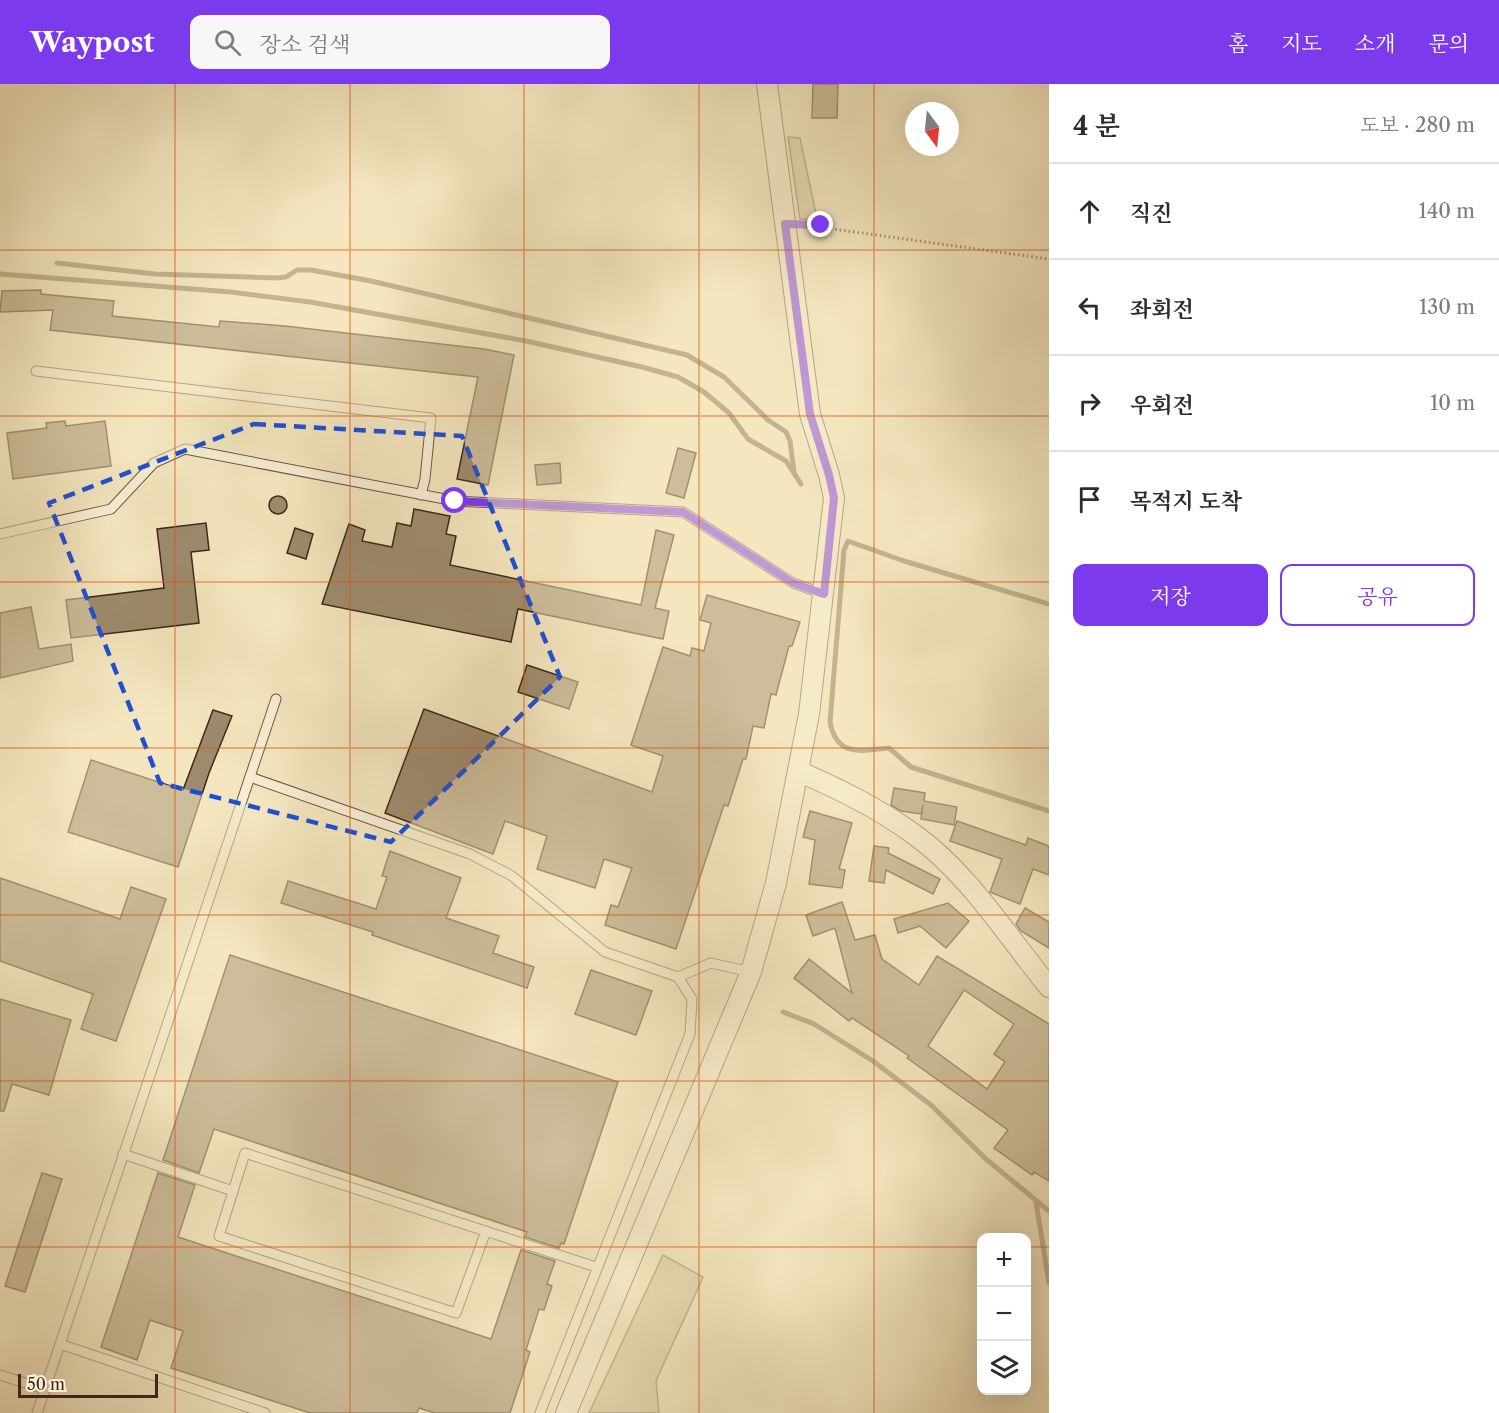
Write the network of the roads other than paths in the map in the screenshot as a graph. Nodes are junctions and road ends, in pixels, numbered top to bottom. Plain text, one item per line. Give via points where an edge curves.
1 (767, 84) edge
2 (36, 371) dead end
3 (421, 495) junction
4 (0, 534) edge
5 (824, 594) junction
6 (276, 699) dead end
7 (798, 771) junction
8 (250, 777) junction
9 (751, 972) junction
10 (678, 977) junction
11 (1049, 987) edge
12 (123, 1154) junction
13 (233, 1191) junction
14 (486, 1231) junction
15 (596, 1267) junction
16 (60, 1344) junction
17 (0, 1375) edge
18 (44, 1389) junction
19 (37, 1413) edge
20 (265, 1413) edge
21 (540, 1413) edge
22 (566, 1413) edge

1 - 5 street via 810,414 834,498
2 - 3 lane via 431,418
3 - 4 lane via 185,449 154,463 111,509
3 - 5 lane via 455,501 683,512 793,583
5 - 7 street
6 - 8 lane
7 - 9 street via 776,883
7 - 11 street via 867,802 917,836 957,873
8 - 10 lane via 470,854 512,876 605,952
8 - 12 lane
9 - 10 lane via 711,963
9 - 22 street
10 - 15 lane via 692,999 690,1034
12 - 13 lane
12 - 16 lane
13 - 14 lane via 245,1153
13 - 14 lane via 219,1236 456,1313
14 - 15 lane
15 - 21 lane
16 - 18 lane
16 - 20 lane
17 - 18 lane
18 - 19 lane

